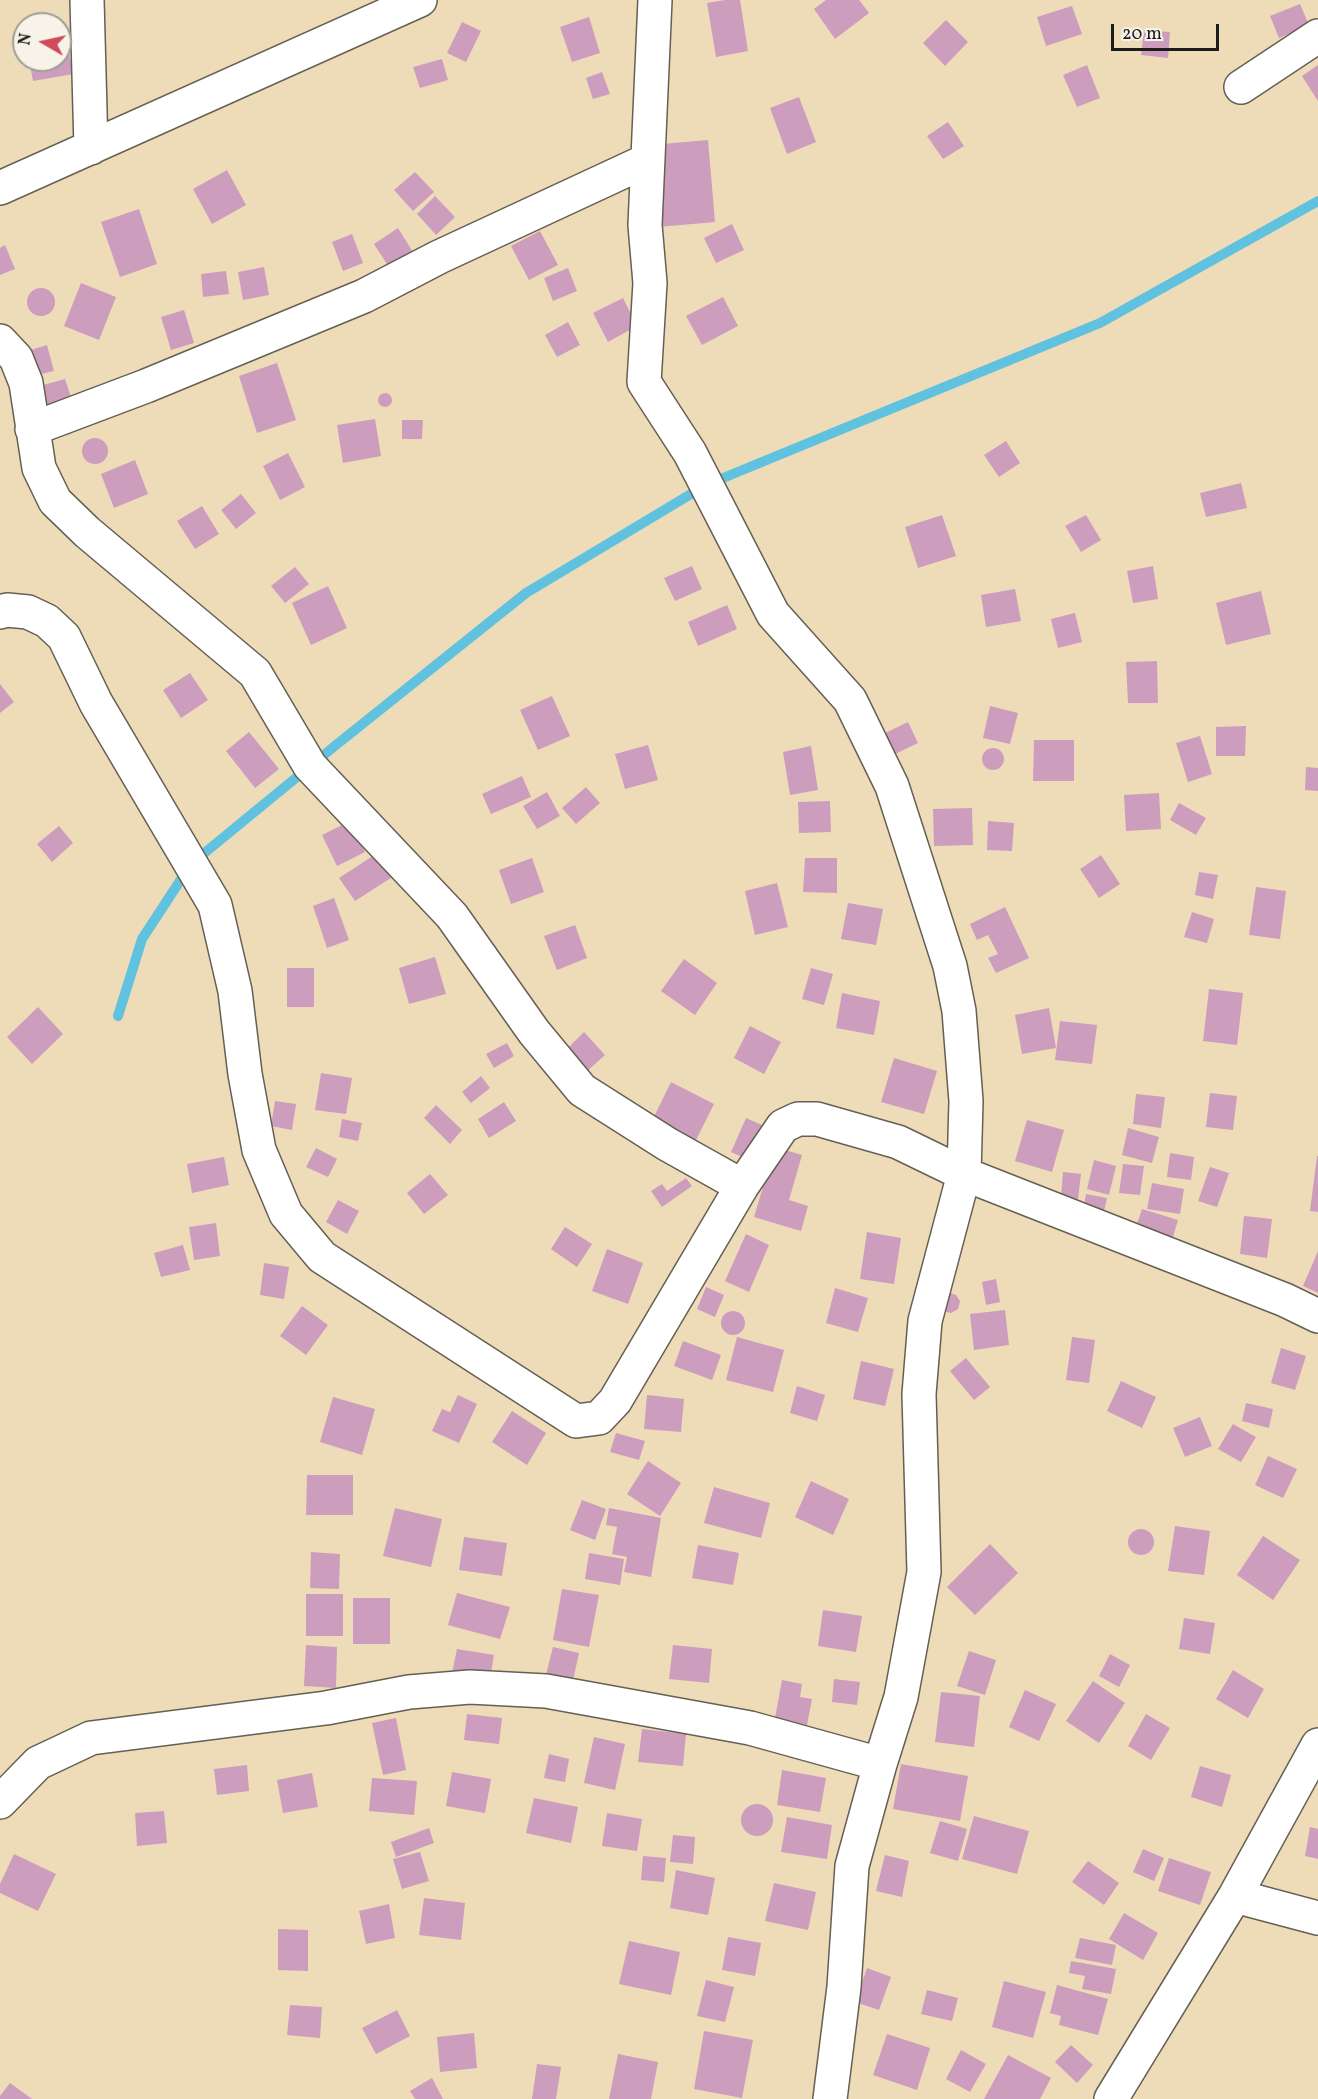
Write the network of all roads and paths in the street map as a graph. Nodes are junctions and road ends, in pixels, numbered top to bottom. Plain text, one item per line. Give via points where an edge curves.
1 (87, 0) edge
2 (420, 0) edge
3 (656, 0) edge
4 (376, 10) edge
5 (1318, 36) edge
6 (1241, 87) dead end
7 (91, 148) junction
8 (648, 160) junction
9 (0, 188) edge
10 (0, 341) edge
11 (32, 429) junction
12 (0, 612) edge
13 (964, 1174) junction
14 (742, 1186) junction
15 (1318, 1316) edge
16 (1318, 1745) edge
17 (880, 1764) junction
18 (0, 1802) edge
19 (1234, 1896) junction
20 (1318, 1918) edge
21 (830, 2099) edge
22 (1111, 2099) edge

1 - 7 street
2 - 4 street
3 - 8 street
4 - 7 street
5 - 6 street
7 - 9 street
8 - 11 street via 364,296 146,387
8 - 13 street via 645,225 650,283 644,382 690,453 773,614 850,700 892,786 950,966 959,1011 966,1101
10 - 11 street via 16,358 26,383
11 - 14 street via 39,468 55,501 255,673 310,766 452,915 534,1032 582,1090
12 - 14 street via 28,612 47,621 64,637 96,703 215,905 235,991 244,1074 259,1150 286,1214 322,1257 576,1421 599,1418 615,1401
13 - 14 street via 898,1142 817,1119 798,1119 783,1126
13 - 15 street
13 - 17 street via 925,1320 920,1394 924,1572 901,1697
16 - 19 street
17 - 18 street via 750,1728 546,1691 470,1687 409,1692 326,1708 91,1738 38,1763
17 - 21 street via 852,1866 844,1987
19 - 20 street
19 - 22 street

